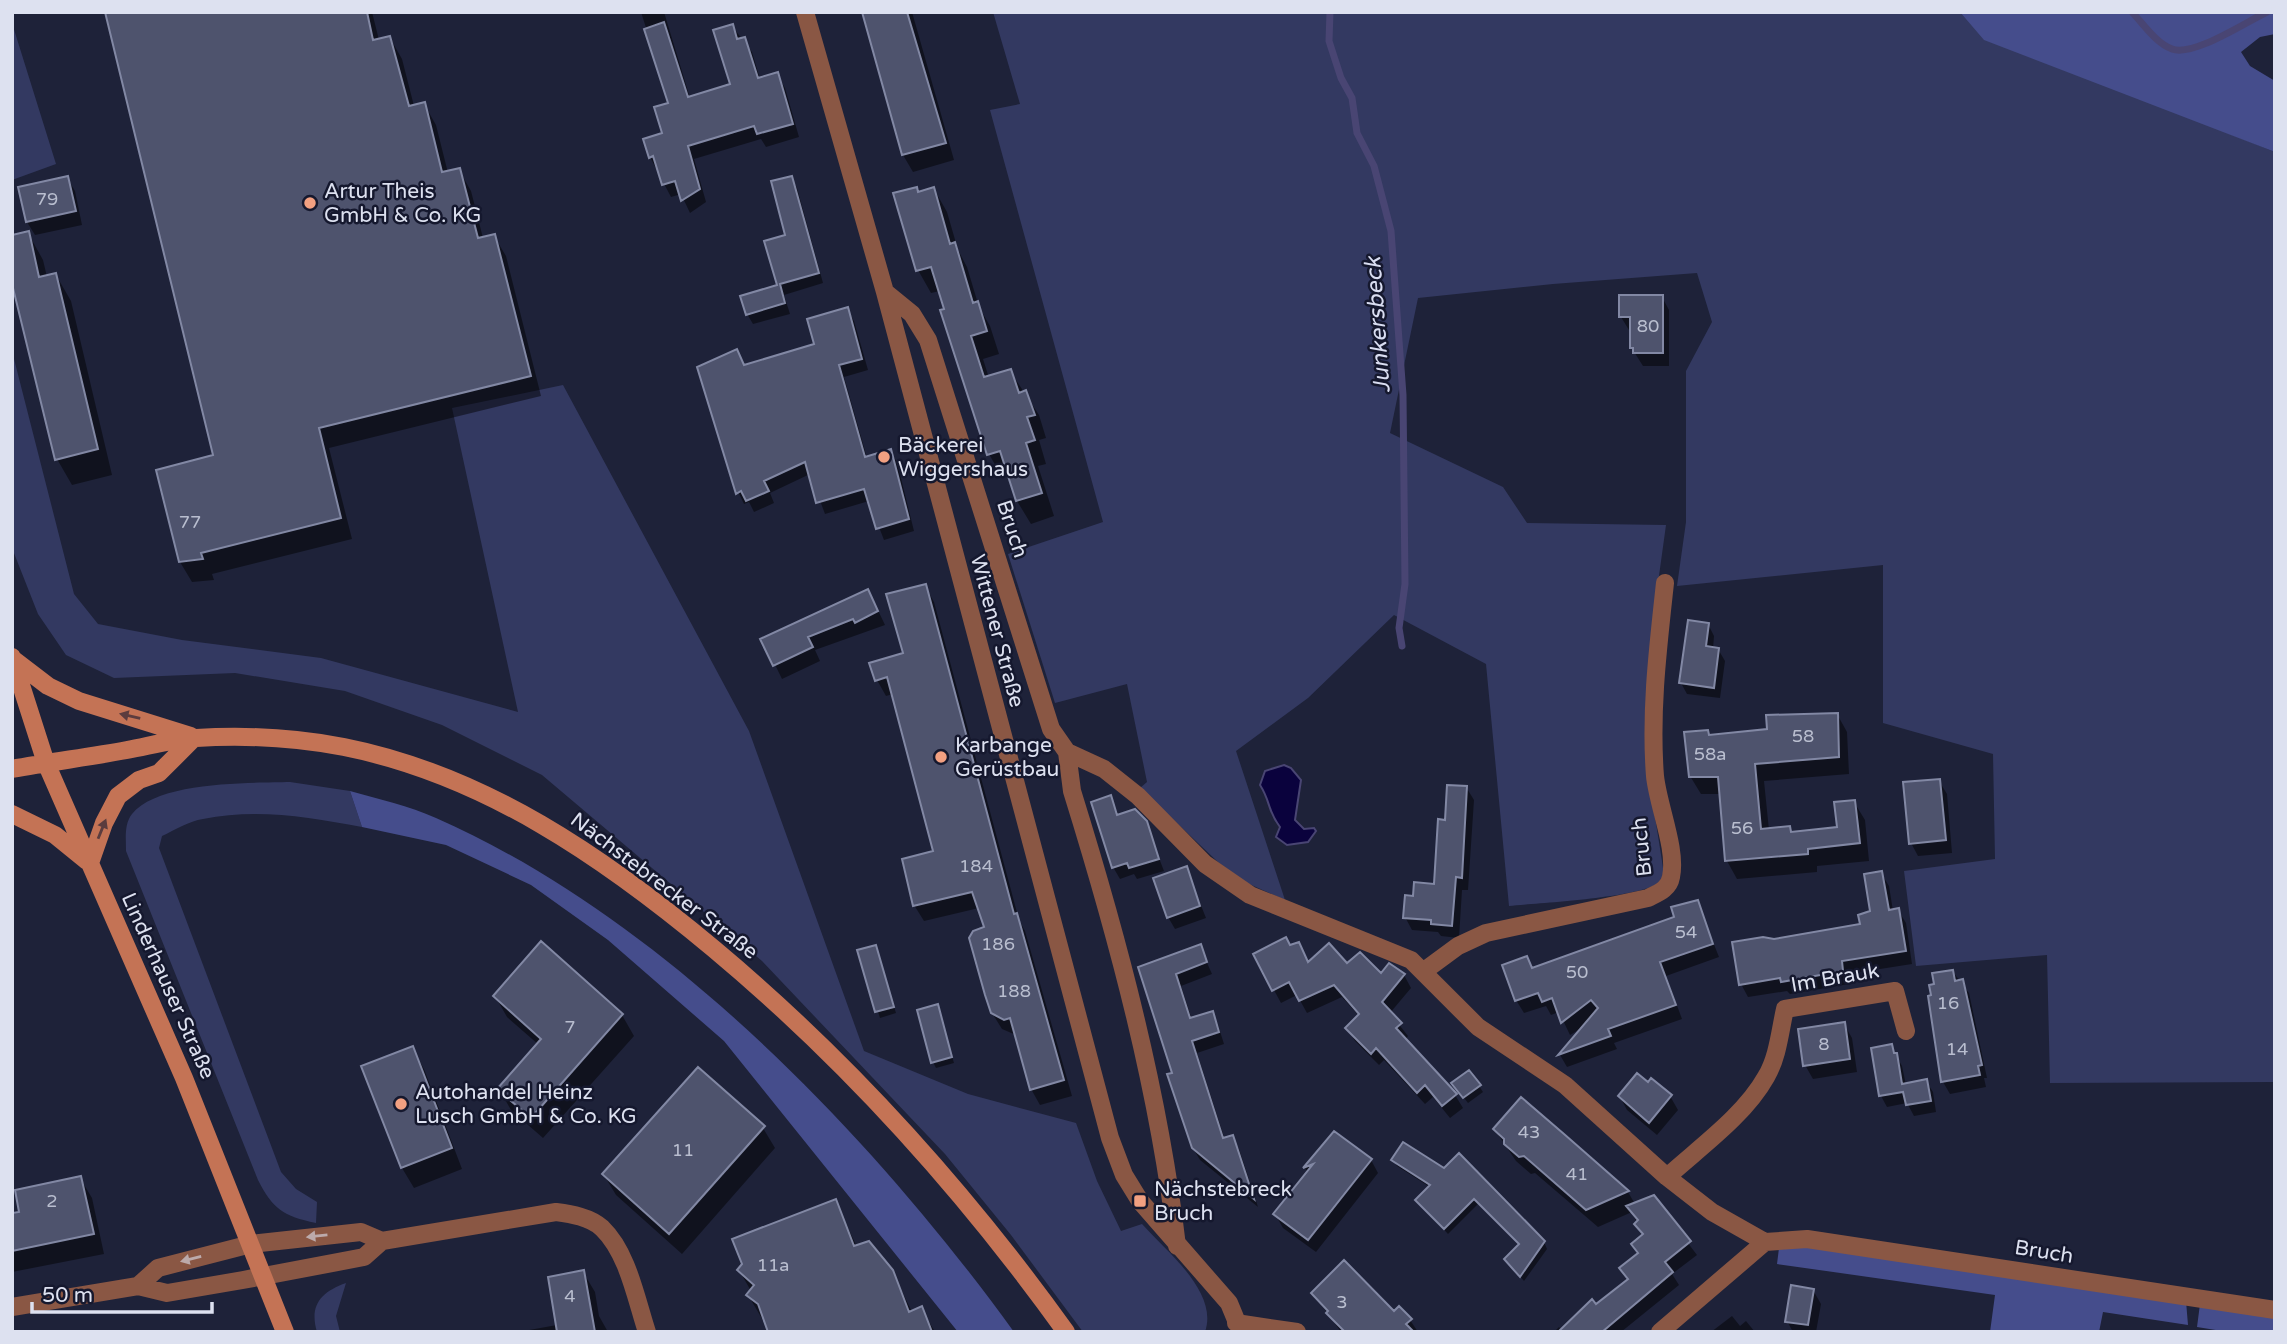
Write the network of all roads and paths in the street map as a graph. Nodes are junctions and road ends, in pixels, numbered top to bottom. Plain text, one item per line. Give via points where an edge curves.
1 (805, 12) edge
2 (885, 292) junction
3 (1665, 583) dead end
4 (13, 660) edge
5 (194, 738) junction
6 (1067, 752) junction
7 (46, 763) junction
8 (12, 769) edge
9 (12, 814) edge
10 (90, 863) junction
11 (1424, 971) junction
12 (1906, 1031) dead end
13 (1667, 1177) junction
14 (382, 1241) junction
15 (1765, 1242) junction
16 (251, 1244) junction
17 (1177, 1247) junction
18 (264, 1276) junction
19 (138, 1286) junction
20 (12, 1307) edge
21 (2275, 1310) edge
22 (1235, 1329) edge
23 (285, 1332) edge
24 (647, 1332) edge
25 (1066, 1332) edge
26 (1297, 1332) edge
27 (1660, 1332) edge

1 - 2 street, Wittener Straße
2 - 6 street, Bruch via 912,314 928,340 1051,729
2 - 17 street, Wittener Straße via 1110,1138 1124,1175
3 - 11 street, Bruch via 1654,706 1655,778 1671,881 1648,898 1486,933 1458,946
5 -> 4 main road via 79,701 48,686
4 - 7 main road, Linderhauser Straße
5 - 7 main road, Nächstebrecker Straße
10 -> 5 main road via 118,796 139,780 159,773
5 - 25 main road, Nächstebrecker Straße via 345,747 471,788 577,844 682,922 837,1058 984,1223
6 - 11 street via 1104,769 1138,796 1205,864 1250,895 1391,951
6 - 17 street, Bruch via 1072,791 1141,1040 1170,1185
7 - 8 main road, Nächstebrecker Straße
7 - 10 main road, Linderhauser Straße
9 - 10 main road via 55,835
10 - 16 main road, Linderhauser Straße
11 - 13 street via 1478,1027 1565,1085
12 - 13 street, Im Brauk via 1895,991 1785,1009 1767,1076 1748,1101
13 - 15 street via 1712,1212
14 -> 16 street via 360,1232
14 - 18 street via 364,1257
14 - 24 street via 556,1212 585,1218 601,1227 614,1245
15 - 21 street, Bruch via 1807,1239
15 - 27 street
16 - 18 main road, Linderhauser Straße
16 -> 19 street via 158,1268
17 - 22 street, Wittener Straße via 1229,1303
18 - 19 street via 167,1293
18 - 23 main road, Linderhauser Straße
19 - 20 street
22 - 26 street

